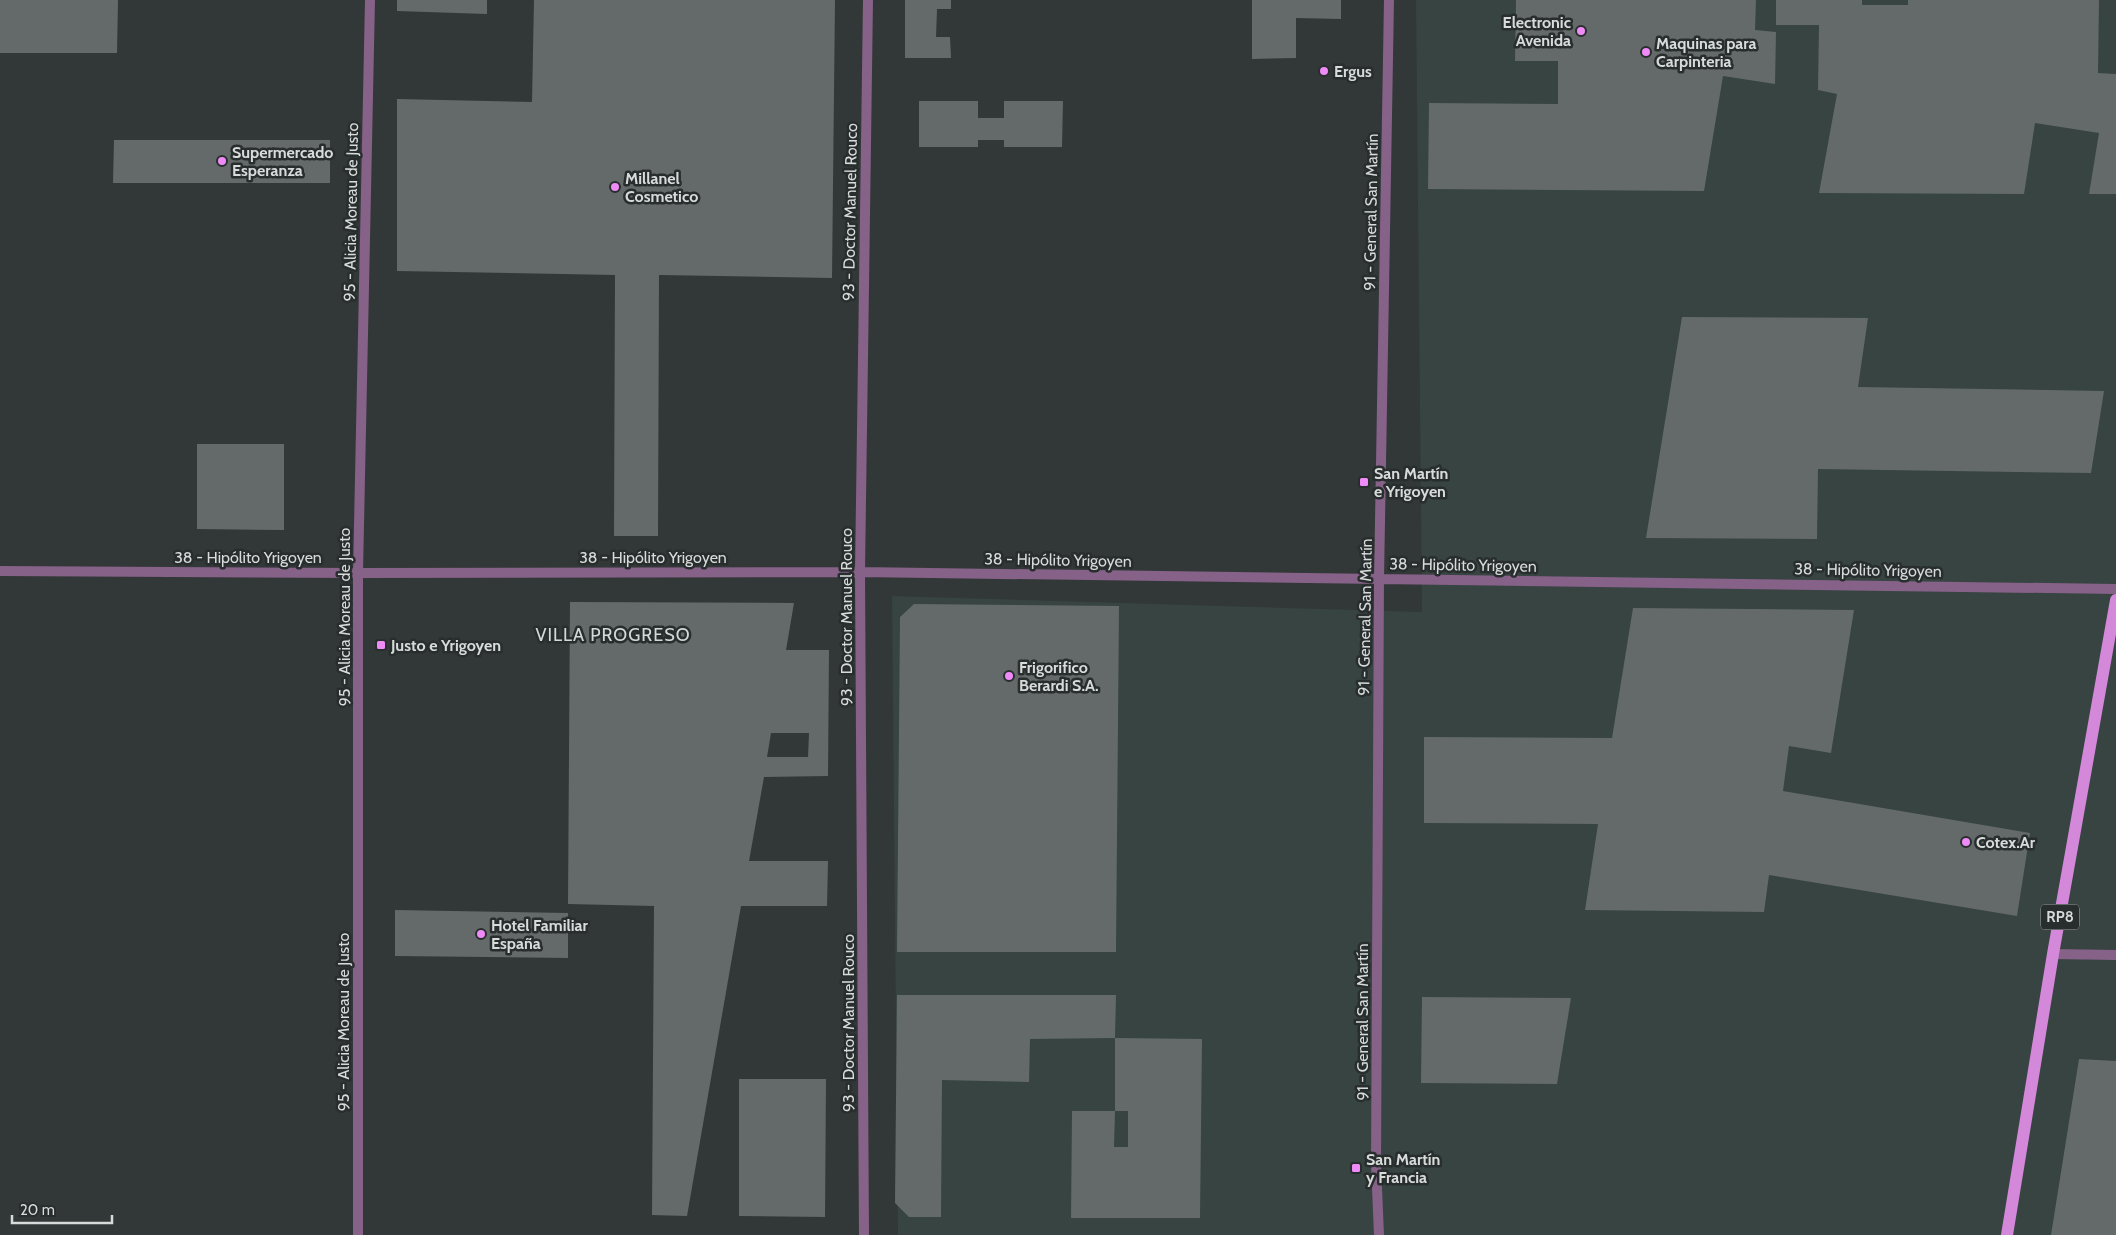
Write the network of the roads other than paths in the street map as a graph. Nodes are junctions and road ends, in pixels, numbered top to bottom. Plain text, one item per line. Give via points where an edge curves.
1 (370, 0) edge
2 (868, 0) edge
3 (1389, 0) edge
4 (0, 571) edge
5 (860, 572) junction
6 (358, 573) junction
7 (1379, 580) junction
8 (2116, 589) edge
9 (2116, 600) edge
10 (2053, 954) junction
11 (2116, 956) edge
12 (358, 1235) edge
13 (864, 1235) edge
14 (1379, 1235) edge
15 (2007, 1235) edge

1 - 6 street, 95 - Alicia Moreau de Justo
2 - 5 street, 93 - Doctor Manuel Rouco
3 - 7 street, 91 - General San Martín
4 - 6 street, 38 - Hipólito Yrigoyen
5 - 6 street, 38 - Hipólito Yrigoyen
5 - 7 street, 38 - Hipólito Yrigoyen
5 - 13 street, 93 - Doctor Manuel Rouco
6 - 12 street, 95 - Alicia Moreau de Justo
7 - 8 street, 38 - Hipólito Yrigoyen
7 - 14 street, 91 - General San Martín via 1376,1154
9 - 10 main road, RP8
10 - 11 street
10 - 15 main road, RP8

